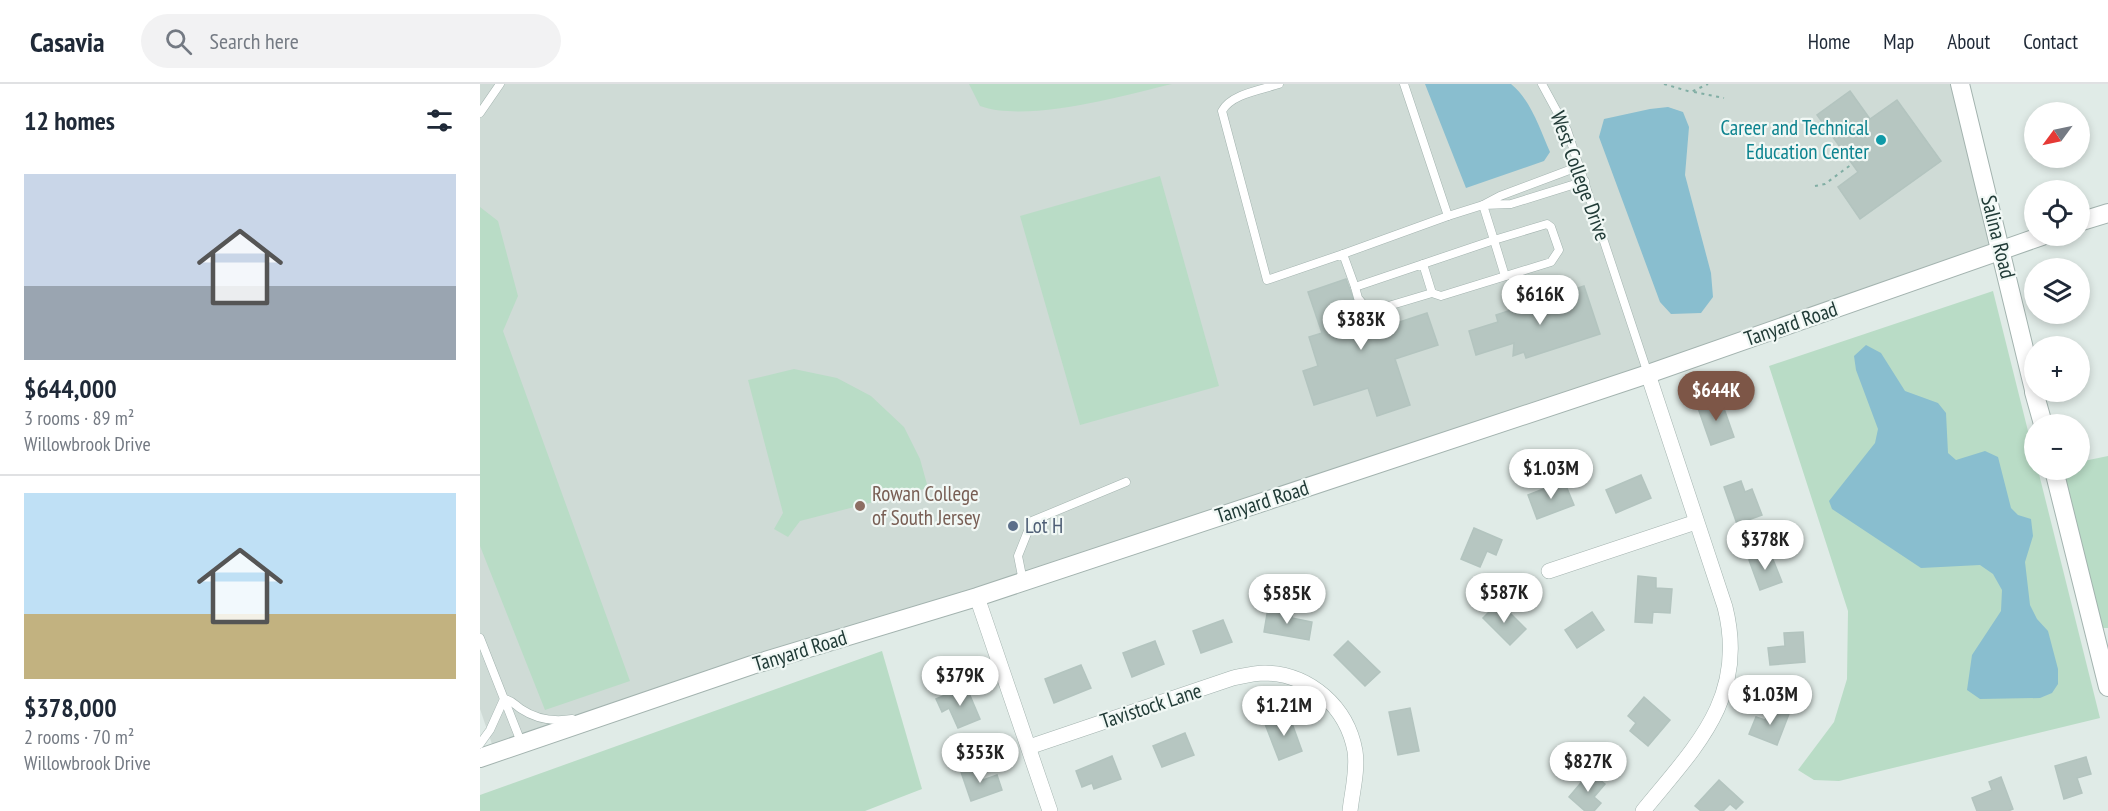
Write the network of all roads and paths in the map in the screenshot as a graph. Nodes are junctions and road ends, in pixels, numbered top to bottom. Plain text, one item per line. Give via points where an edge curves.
1 (500, 84) edge
2 (1279, 84) edge
3 (1404, 84) edge
4 (1542, 84) edge
5 (1664, 84) edge
6 (1708, 84) edge
7 (1960, 84) edge
8 (1691, 92) junction
9 (1724, 98) dead end
10 (480, 113) edge
11 (1852, 164) dead end
12 (1580, 166) junction
13 (1584, 181) junction
14 (1815, 186) dead end
15 (1483, 205) junction
16 (2108, 213) edge
17 (1448, 216) junction
18 (2090, 219) edge
19 (1494, 240) junction
20 (2024, 242) edge
21 (2001, 250) junction
22 (1343, 254) junction
23 (1423, 264) junction
24 (1505, 276) junction
25 (1354, 287) junction
26 (1432, 293) junction
27 (1363, 304) dead end
28 (1375, 310) dead end
29 (2024, 348) edge
30 (1647, 374) junction
31 (2057, 480) edge
32 (1126, 482) dead end
33 (1696, 522) junction
34 (1549, 571) dead end
35 (1023, 581) junction
36 (977, 597) junction
37 (480, 638) edge
38 (2105, 666) edge
39 (2108, 687) edge
40 (504, 699) junction
41 (583, 722) junction
42 (480, 744) edge
43 (522, 744) junction
44 (1029, 747) junction
45 (480, 758) edge
46 (1050, 811) edge
47 (1350, 811) edge
48 (1643, 811) edge

1 - 10 lane
2 - 22 lane via 1226,103 1222,111 1267,280
3 - 17 lane
4 - 12 lane, West College Drive via 1567,130
5 - 8 path
6 - 8 path
7 - 21 street, Salina Road
8 - 9 path
11 - 14 path via 1826,184
12 - 13 lane, West College Drive
12 - 15 lane
13 - 15 lane via 1511,204
13 - 30 lane, West College Drive
15 - 17 lane
15 - 19 lane
16 - 18 street
17 - 22 lane
19 - 23 lane
19 - 24 lane
19 - 24 lane via 1547,224 1559,250 1551,262
20 - 21 street, Tanyard Road
21 - 29 street, Salina Road
21 - 30 street, Tanyard Road
22 - 25 lane
23 - 25 lane
23 - 26 lane
24 - 26 lane via 1441,296
25 - 27 lane
26 - 28 lane
30 - 33 street
30 - 35 street, Tanyard Road
31 - 38 street
32 - 35 lane via 1032,521 1018,556
33 - 34 street
33 - 48 street via 1729,620 1731,654 1726,686 1718,711 1699,742
35 - 36 street, Tanyard Road
36 - 41 street, Tanyard Road via 752,665
36 - 44 street
37 - 40 lane
38 - 39 street
40 - 41 lane via 535,716 552,720 576,718
40 - 42 lane
40 - 43 lane
41 - 43 street, Tanyard Road
43 - 45 street, Tanyard Road
44 - 46 street
44 - 47 street, Tavistock Lane via 1233,678 1264,673 1287,676 1322,693 1348,729 1355,753

